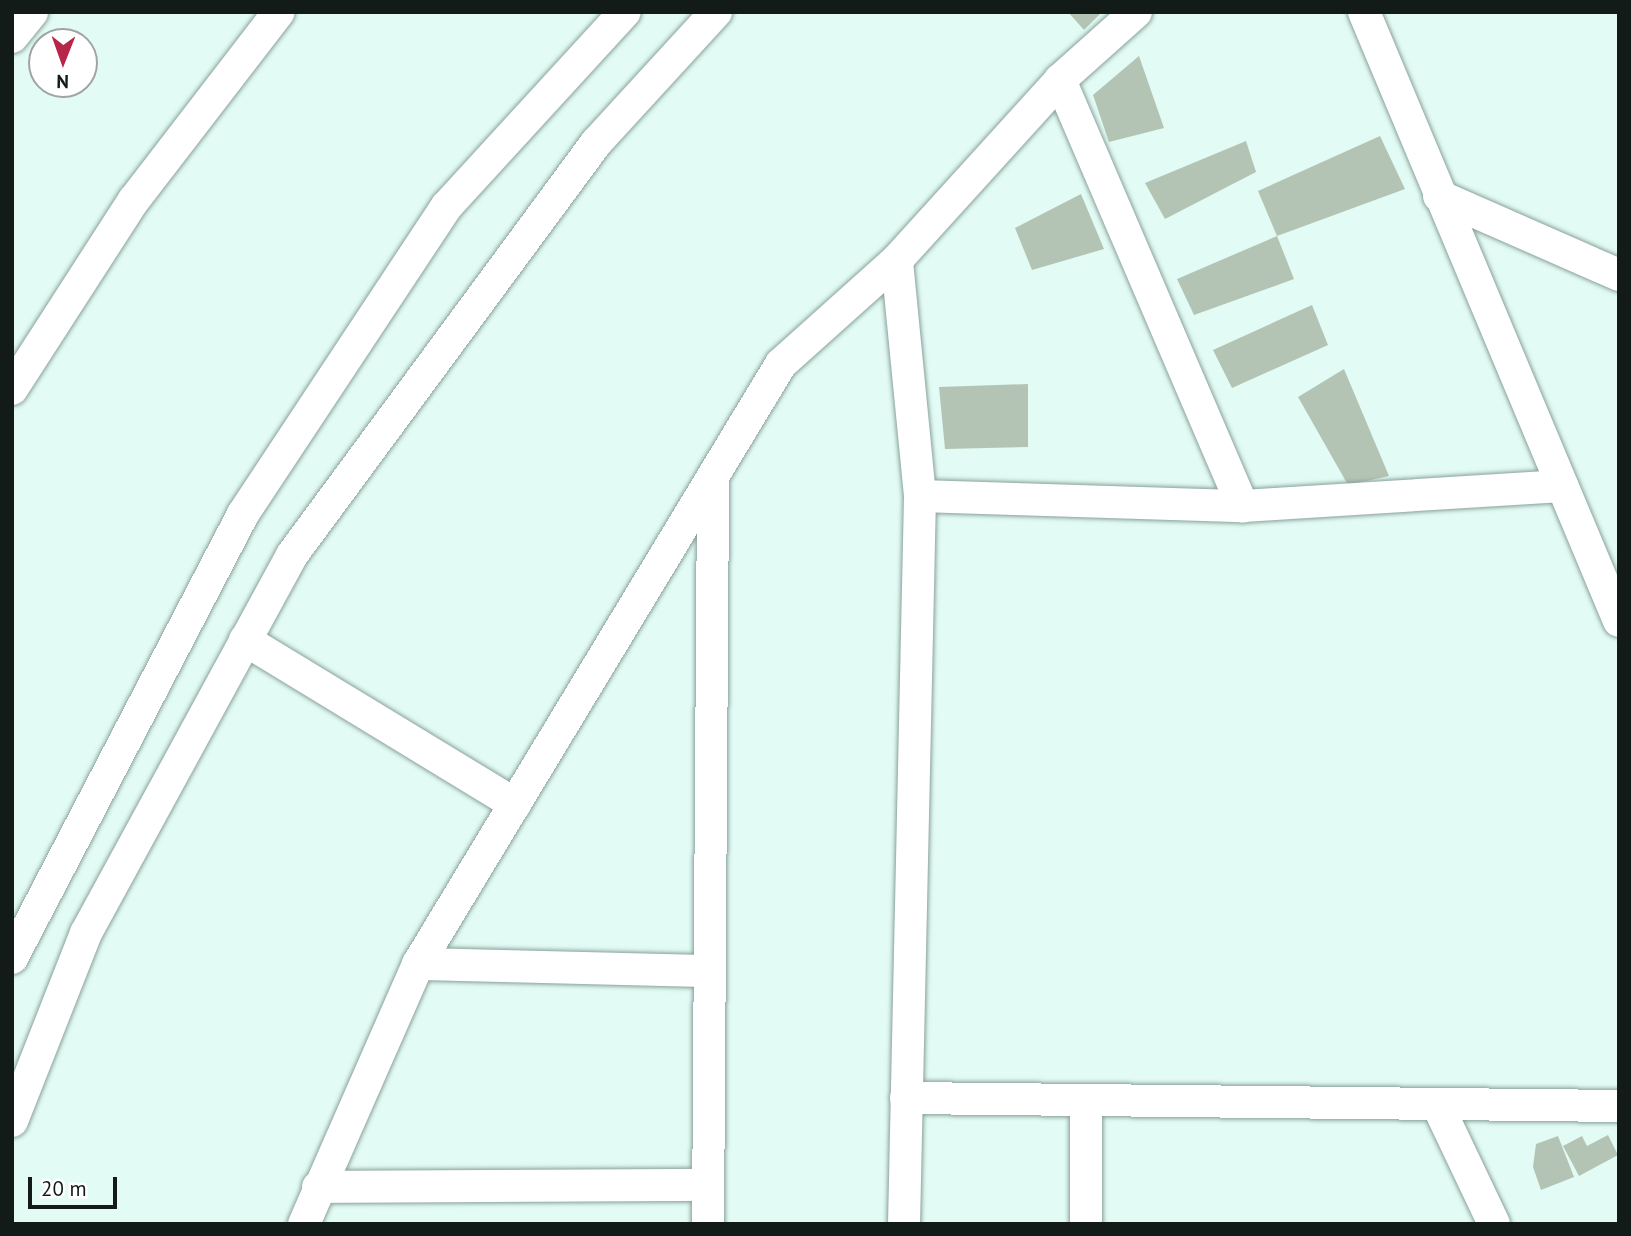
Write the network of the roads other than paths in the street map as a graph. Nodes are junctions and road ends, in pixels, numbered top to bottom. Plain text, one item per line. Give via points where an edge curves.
1 (32, 12) edge
2 (279, 12) edge
3 (625, 12) edge
4 (716, 12) edge
5 (1136, 12) edge
6 (1364, 12) edge
7 (12, 37) edge
8 (1060, 80) junction
9 (1439, 196) junction
10 (897, 260) junction
11 (1619, 275) edge
12 (12, 389) edge
13 (713, 477) junction
14 (1562, 486) junction
15 (920, 496) junction
16 (1243, 506) junction
17 (1619, 621) edge
18 (245, 640) junction
19 (515, 804) junction
20 (12, 958) edge
21 (418, 964) junction
22 (708, 971) junction
23 (906, 1098) junction
24 (1086, 1103) junction
25 (1619, 1106) edge
26 (1439, 1108) junction
27 (12, 1121) edge
28 (708, 1185) junction
29 (318, 1187) junction
30 (304, 1224) edge
31 (708, 1224) edge
32 (904, 1224) edge
33 (1086, 1224) edge
34 (1494, 1224) edge

1 - 7 street
2 - 12 street via 134,200
3 - 20 street via 447,206 243,514
4 - 18 street via 596,143 292,555
5 - 8 street
6 - 9 street
8 - 10 street
8 - 16 street
9 - 11 street
9 - 14 street
10 - 13 street via 781,365
10 - 15 street
13 - 19 street
13 - 22 street
14 - 16 street
14 - 17 street
15 - 16 street
15 - 23 street
18 - 19 street
18 - 27 street via 86,933
19 - 21 street
21 - 22 street
21 - 29 street
22 - 28 street
23 - 24 street
23 - 32 street
24 - 26 street
24 - 33 street
25 - 26 street
26 - 34 street
28 - 29 street
28 - 31 street
29 - 30 street

